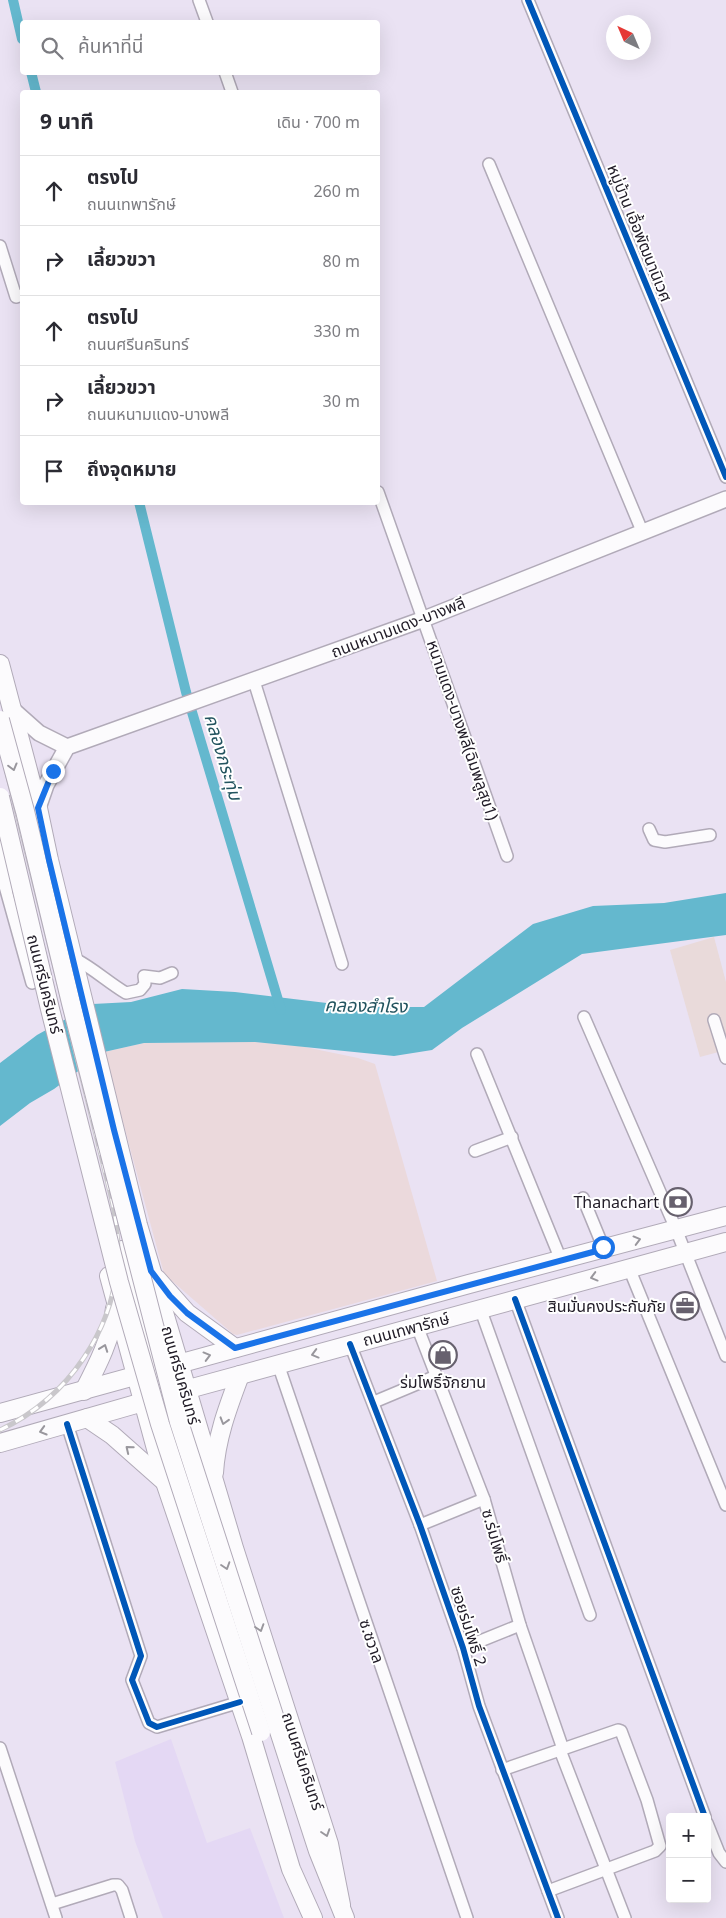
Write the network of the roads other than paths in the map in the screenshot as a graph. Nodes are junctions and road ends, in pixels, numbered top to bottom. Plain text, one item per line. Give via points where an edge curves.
1 (199, 0) edge
2 (528, 0) edge
3 (206, 20) edge
4 (226, 75) edge
5 (231, 90) edge
6 (489, 164) dead end
7 (0, 246) edge
8 (20, 295) edge
9 (726, 477) edge
10 (380, 497) edge
11 (726, 499) edge
12 (642, 531) junction
13 (424, 618) junction
14 (0, 664) edge
15 (254, 680) junction
16 (6, 714) edge
17 (67, 747) junction
18 (0, 797) edge
19 (40, 801) junction
20 (649, 829) dead end
21 (710, 835) dead end
22 (0, 838) edge
23 (507, 856) dead end
24 (5, 872) edge
25 (342, 964) dead end
26 (172, 973) dead end
27 (32, 983) dead end
28 (584, 1017) dead end
29 (714, 1020) dead end
30 (477, 1054) dead end
31 (726, 1058) edge
32 (512, 1137) junction
33 (475, 1151) dead end
34 (583, 1198) dead end
35 (726, 1216) edge
36 (138, 1225) junction
37 (676, 1230) junction
38 (99, 1235) junction
39 (726, 1242) edge
40 (604, 1249) junction
41 (122, 1250) junction
42 (685, 1253) junction
43 (561, 1260) junction
44 (629, 1268) junction
45 (151, 1271) junction
46 (515, 1299) junction
47 (115, 1301) junction
48 (480, 1308) junction
49 (417, 1326) junction
50 (350, 1344) junction
51 (235, 1348) junction
52 (726, 1356) edge
53 (178, 1364) junction
54 (278, 1364) junction
55 (155, 1370) junction
56 (240, 1375) junction
57 (135, 1376) junction
58 (436, 1376) junction
59 (185, 1390) junction
60 (84, 1391) junction
61 (162, 1397) junction
62 (374, 1402) junction
63 (142, 1403) junction
64 (0, 1413) edge
65 (87, 1418) junction
66 (67, 1424) junction
67 (0, 1443) edge
68 (165, 1482) junction
69 (213, 1482) junction
70 (484, 1499) junction
71 (726, 1505) edge
72 (420, 1525) junction
73 (207, 1539) junction
74 (234, 1548) junction
75 (193, 1563) junction
76 (590, 1615) dead end
77 (520, 1625) junction
78 (463, 1648) junction
79 (240, 1702) junction
80 (269, 1730) junction
81 (0, 1748) edge
82 (562, 1750) junction
83 (502, 1770) junction
84 (704, 1813) edge
85 (711, 1833) edge
86 (726, 1862) edge
87 (606, 1869) junction
88 (548, 1891) junction
89 (52, 1904) junction
90 (343, 1911) edge
91 (56, 1918) edge
92 (131, 1918) edge
93 (313, 1918) edge
94 (467, 1918) edge
95 (558, 1918) edge
96 (625, 1918) edge

1 - 3 street
2 - 9 street, หมู่บ้าน เอื้อพัฒนานิเวศ
4 - 5 street
6 - 12 street
7 - 8 street via 16,296
10 - 13 street, หนามแดง-บางพลี(ฉิมพลูสุข1)
11 - 12 main road, ถนนหนามแดง-บางพลี
12 - 13 main road, ถนนหนามแดง-บางพลี
13 - 15 main road, ถนนหนามแดง-บางพลี
13 - 23 street, หนามแดง-บางพลี(ฉิมพลูสุข1)
14 - 16 main road, ถนนศรีนครินทร์
15 - 17 main road, ถนนหนามแดง-บางพลี
15 - 25 street
16 - 17 main road
16 - 19 main road, ถนนศรีนครินทร์
16 -> 80 main road, ถนนศรีนครินทร์, bridge via 25,811 73,1012 179,1422
17 - 19 main road
18 - 80 main road, ถนนศรีนครินทร์, bridge via 122,1292 160,1424
19 - 26 street via 77,964 91,968 126,993 140,990 145,984 144,976 160,978
19 - 36 main road, ถนนศรีนครินทร์ via 49,860
20 - 21 street via 654,840 665,842
22 - 24 main road, ถนนศรีนครินทร์
24 - 27 street
24 - 38 main road, ถนนศรีนครินทร์
28 - 37 street
29 - 31 street
30 - 32 street
32 - 33 street
32 - 43 street
34 - 40 street
35 - 37 main road, ถนนเทพารักษ์
36 - 41 main road via 136,1241
36 - 45 main road, ถนนศรีนครินทร์
40 -> 37 main road, ถนนเทพารักษ์
37 - 42 street
38 - 41 main road via 109,1249
38 - 47 main road, ถนนศรีนครินทร์
39 - 42 main road, ถนนเทพารักษ์
40 - 43 main road, ถนนเทพารักษ์
41 - 55 main road
42 - 44 main road, ถนนเทพารักษ์
42 - 52 street
43 - 51 main road, ถนนเทพารักษ์
44 -> 46 main road, ถนนเทพารักษ์
44 - 71 street
45 - 51 main road via 187,1313
45 - 53 main road, ถนนศรีนครินทร์
46 - 48 main road, ถนนเทพารักษ์
46 - 84 street
47 - 57 main road, ถนนศรีนครินทร์
60 -> 47 main road via 111,1328
48 - 49 main road, ถนนเทพารักษ์
48 - 76 street
49 - 50 main road, ถนนเทพารักษ์
49 - 58 street, ซ.ร่มโพธิ์
50 -> 54 main road, ถนนเทพารักษ์
50 - 62 street, ซอยร่มโพธิ์ 2
53 -> 51 main road, ถนนเทพารักษ์
53 - 55 main road, ถนนเทพารักษ์
53 - 59 main road, ถนนศรีนครินทร์
54 - 56 main road, ถนนเทพารักษ์
54 - 94 street, ซ.ชวาล
55 - 57 main road, ถนนเทพารักษ์
55 - 61 main road
56 - 59 main road, ถนนเทพารักษ์
56 -> 69 main road via 223,1422
57 - 60 main road, ถนนเทพารักษ์
57 - 63 main road, ถนนศรีนครินทร์
58 - 62 street
58 - 70 street, ซ.ร่มโพธิ์
59 - 61 main road, ถนนเทพารักษ์
59 - 69 main road, ถนนศรีนครินทร์
60 - 64 main road, ถนนเทพารักษ์
61 - 63 main road, ถนนเทพารักษ์
61 - 73 main road
62 - 72 street, ซอยร่มโพธิ์ 2
63 - 65 main road, ถนนเทพารักษ์
63 - 68 main road, ถนนศรีนครินทร์
65 - 66 main road, ถนนเทพารักษ์
68 -> 65 main road via 112,1435
66 -> 67 main road, ถนนเทพารักษ์
66 - 79 street via 141,1656 132,1680 149,1723 157,1727
68 - 75 main road, ถนนศรีนครินทร์
69 - 74 main road, ถนนศรีนครินทร์
70 - 72 street
70 - 77 street, ซ.ร่มโพธิ์
72 - 78 street, ซอยร่มโพธิ์ 2
73 - 74 main road via 224,1540
73 - 75 main road via 194,1550
74 -> 90 main road, ถนนศรีนครินทร์ via 329,1844
75 - 79 main road, ถนนศรีนครินทร์
77 - 78 street
77 - 82 street, ซ.ร่มโพธิ์
78 - 83 street, ซอยร่มโพธิ์ 2
79 - 93 main road, ถนนศรีนครินทร์ via 288,1860
80 - 90 main road, ถนนศรีนครินทร์
80 - 93 main road, ถนนศรีนครินทร์
81 - 89 street
82 - 83 street
82 - 87 street, ซ.ร่มโพธิ์
82 - 87 street via 620,1730 647,1800 660,1839 659,1848
83 - 88 street, ซอยร่มโพธิ์ 2
85 - 86 street
87 - 88 street
87 - 96 street, ซ.ร่มโพธิ์
88 - 95 street, ซอยร่มโพธิ์ 2
89 - 91 street
89 - 92 street via 118,1885

